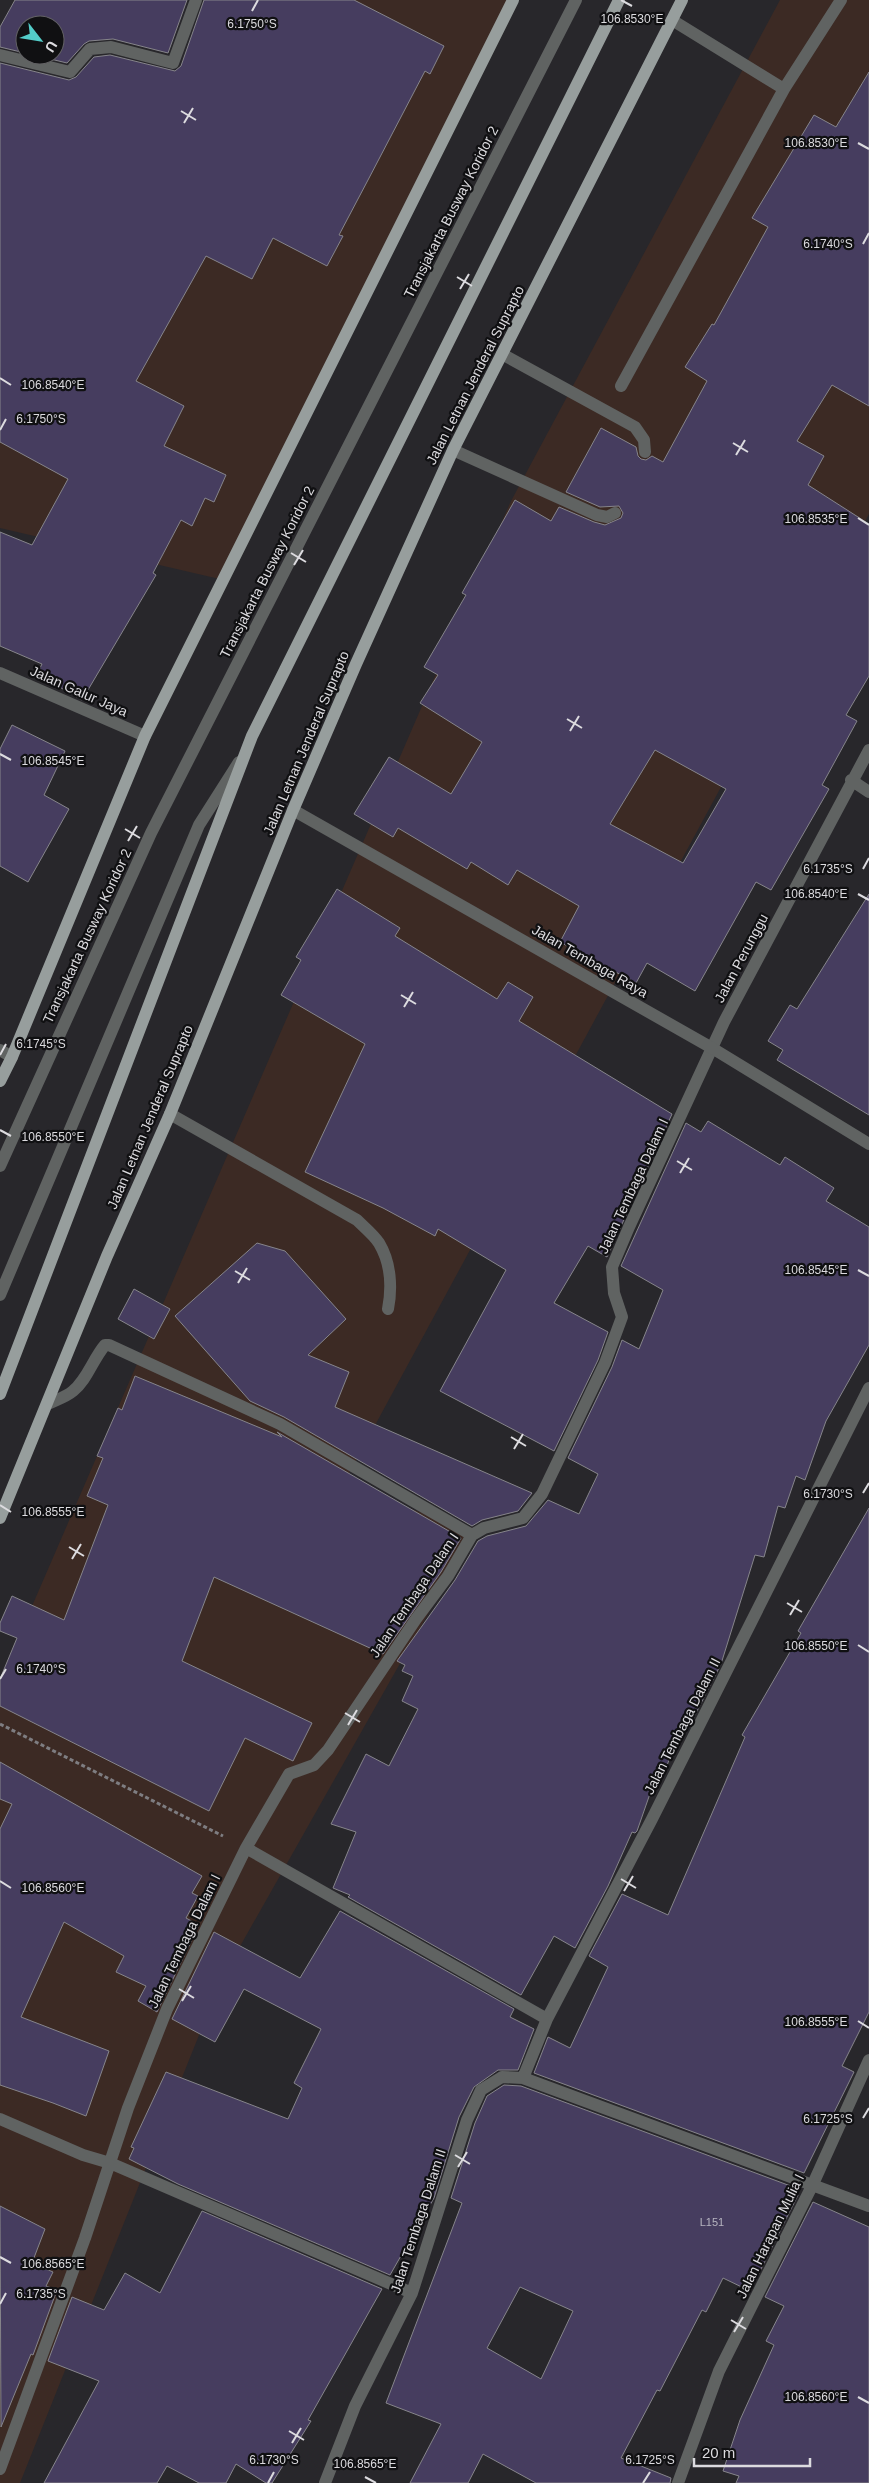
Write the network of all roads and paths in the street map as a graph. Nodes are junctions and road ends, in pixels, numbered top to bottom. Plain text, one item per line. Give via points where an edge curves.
1 (196, 0) edge
2 (513, 0) edge
3 (576, 0) edge
4 (619, 0) edge
5 (682, 0) edge
6 (841, 0) edge
7 (672, 20) junction
8 (0, 55) edge
9 (784, 89) junction
10 (502, 354) junction
11 (621, 386) dead end
12 (453, 450) junction
13 (645, 452) dead end
14 (615, 513) dead end
15 (0, 672) edge
16 (146, 736) junction
17 (247, 749) junction
18 (869, 750) edge
19 (851, 780) junction
20 (869, 792) edge
21 (293, 810) junction
22 (712, 1048) junction
23 (0, 1050) edge
24 (12, 1057) junction
25 (0, 1081) edge
26 (170, 1114) junction
27 (869, 1144) edge
28 (0, 1166) edge
29 (0, 1295) edge
30 (388, 1309) dead end
31 (869, 1388) edge
32 (0, 1394) edge
33 (48, 1404) junction
34 (0, 1518) edge
35 (472, 1535) junction
36 (0, 1724) edge
37 (246, 1848) junction
38 (547, 2019) junction
39 (869, 2060) edge
40 (523, 2078) junction
41 (0, 2119) edge
42 (110, 2163) junction
43 (813, 2184) junction
44 (869, 2206) edge
45 (412, 2293) junction
46 (0, 2469) edge
47 (325, 2483) edge
48 (678, 2483) edge

1 - 8 street via 172,63 111,47 90,49 70,72
2 - 16 main road
3 - 28 street, Transjakarta Busway Koridor 2 via 151,832
4 - 17 main road
5 - 7 main road, Jalan Letnan Jenderal Suprapto
6 - 9 street
7 - 9 street
7 - 10 main road, Jalan Letnan Jenderal Suprapto
9 - 11 street
10 - 12 main road, Jalan Letnan Jenderal Suprapto
10 - 13 street via 635,427 644,440
12 - 14 street via 597,515 607,517
12 - 21 main road, Jalan Letnan Jenderal Suprapto
15 - 16 street, Jalan Galur Jaya
16 - 24 main road
17 - 29 street via 200,825
17 - 32 main road
18 - 19 street, Jalan Perunggu
19 - 20 street
19 - 22 street, Jalan Perunggu
21 - 22 street, Jalan Tembaga Raya
21 - 26 main road, Jalan Letnan Jenderal Suprapto
22 - 27 street, Jalan Tembaga Raya
22 - 35 street, Jalan Tembaga Dalam I via 612,1267 614,1293 622,1317 605,1363 542,1494 523,1518 484,1528
23 - 24 street
24 - 25 main road
26 - 30 street via 357,1220 379,1242 387,1261 391,1291
26 - 33 main road, Jalan Letnan Jenderal Suprapto via 107,1256
31 - 38 street, Jalan Tembaga Dalam II via 652,1819
33 - 34 main road, Jalan Letnan Jenderal Suprapto
33 - 35 street via 79,1385 100,1351 109,1345 280,1424
35 - 37 street, Jalan Tembaga Dalam I via 448,1576 328,1750 314,1766 289,1774
36 - 37 path
37 - 38 street
37 - 42 street, Jalan Tembaga Dalam I via 167,2009
38 - 40 street, Jalan Tembaga Dalam II
39 - 43 street, Jalan Harapan Mulia I
40 - 43 street, Jalan Tembaga Dalam II
40 - 45 street, Jalan Tembaga Dalam II via 502,2077 481,2090 467,2120
41 - 42 street via 83,2155
42 - 45 street
42 - 46 street, Jalan Tembaga Dalam I
43 - 44 street, Jalan Tembaga Dalam II
43 - 48 street, Jalan Harapan Mulia I via 720,2371
45 - 47 street, Jalan Tembaga Dalam II via 355,2406

